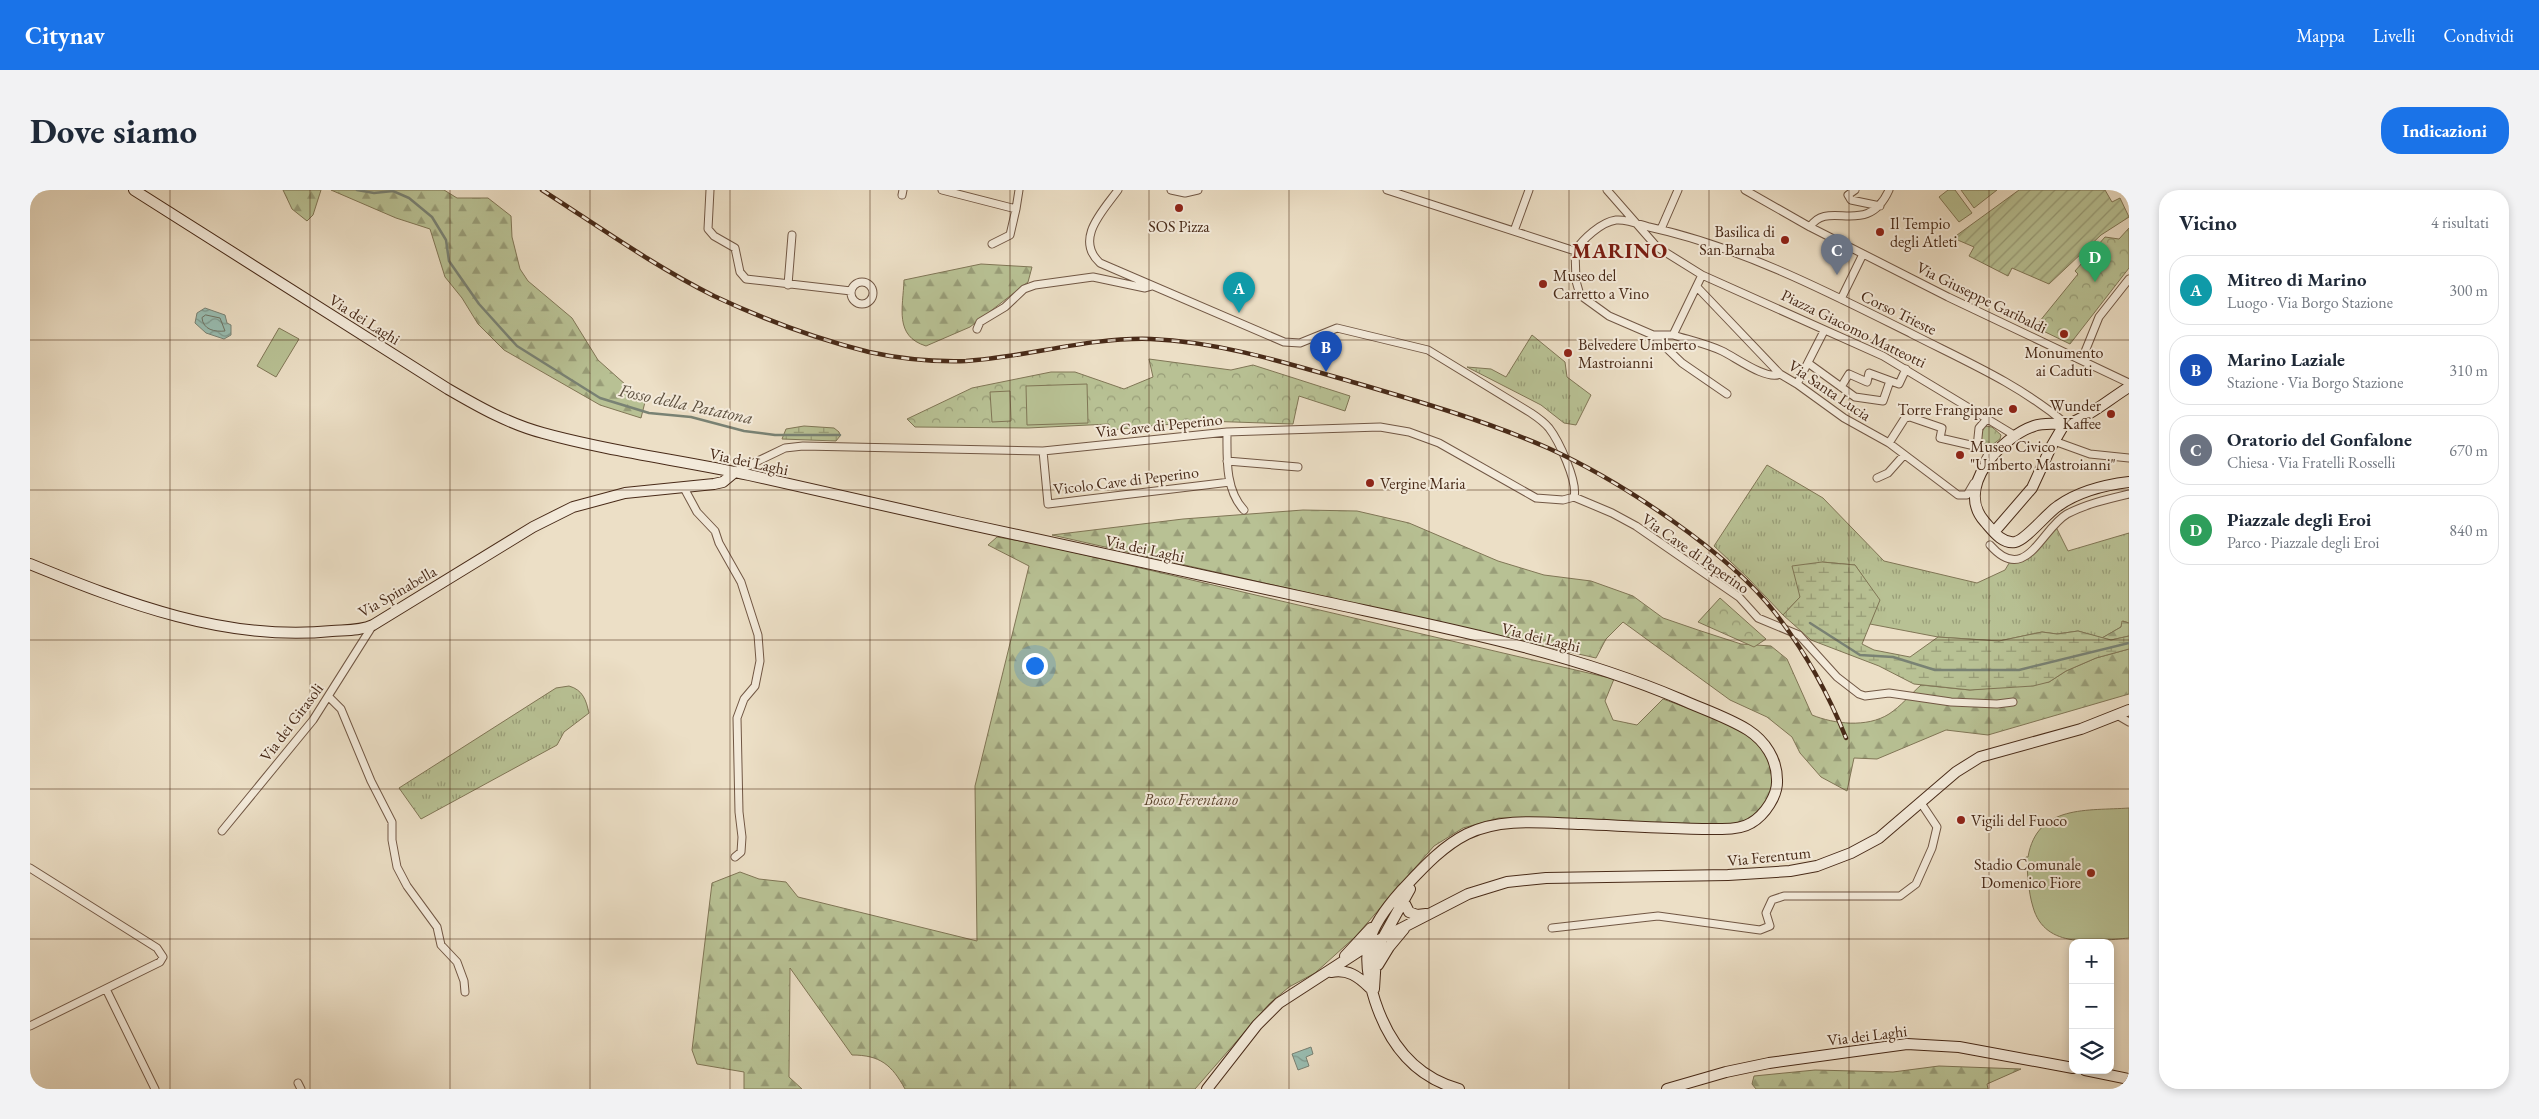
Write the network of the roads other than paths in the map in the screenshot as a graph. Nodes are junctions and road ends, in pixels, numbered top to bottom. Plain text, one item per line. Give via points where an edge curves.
1 (134, 190) edge
2 (710, 190) edge
3 (942, 190) edge
4 (1019, 190) edge
5 (1118, 190) edge
6 (1171, 190) edge
7 (1198, 190) edge
8 (1387, 190) edge
9 (1529, 190) edge
10 (1607, 190) edge
11 (1678, 190) edge
12 (1745, 190) edge
13 (1855, 190) edge
14 (1889, 190) edge
15 (1880, 206) junction
16 (1016, 209) junction
17 (1623, 210) junction
18 (1615, 220) junction
19 (1634, 223) junction
20 (1810, 227) junction
21 (1661, 229) junction
22 (1514, 231) junction
23 (792, 235) dead end
24 (992, 244) dead end
25 (1575, 251) junction
26 (1863, 254) junction
27 (1702, 275) junction
28 (2129, 279) edge
29 (788, 285) junction
30 (1152, 286) junction
31 (1697, 287) junction
32 (851, 291) dead end
33 (1841, 299) junction
34 (977, 329) dead end
35 (1824, 331) junction
36 (1653, 335) junction
37 (1673, 335) junction
38 (2083, 356) junction
39 (1808, 363) junction
40 (1906, 369) junction
41 (1780, 374) junction
42 (1890, 381) junction
43 (1797, 384) junction
44 (2129, 385) edge
45 (1841, 387) junction
46 (1727, 394) dead end
47 (1986, 420) junction
48 (2065, 423) junction
49 (1227, 432) junction
50 (2014, 436) junction
51 (2054, 441) junction
52 (1889, 443) junction
53 (1976, 447) junction
54 (1995, 450) junction
55 (1043, 451) junction
56 (1904, 454) junction
57 (2129, 458) edge
58 (1226, 461) junction
59 (1298, 467) dead end
60 (735, 472) junction
61 (1877, 478) dead end
62 (1230, 482) junction
63 (2129, 482) edge
64 (684, 488) junction
65 (2129, 494) edge
66 (1574, 497) junction
67 (1244, 510) dead end
68 (1994, 532) junction
69 (1990, 545) dead end
70 (30, 564) edge
71 (373, 624) junction
72 (328, 697) junction
73 (2013, 702) dead end
74 (2129, 710) edge
75 (2117, 715) junction
76 (2129, 722) edge
77 (1921, 803) junction
78 (222, 830) dead end
79 (735, 858) dead end
80 (30, 868) edge
81 (1421, 870) junction
82 (1403, 900) junction
83 (1427, 914) junction
84 (1379, 918) junction
85 (1408, 924) junction
86 (1552, 928) dead end
87 (1382, 938) junction
88 (1367, 946) junction
89 (1327, 973) junction
90 (1375, 973) junction
91 (106, 989) junction
92 (464, 992) dead end
93 (1372, 993) junction
94 (30, 1026) edge
95 (2069, 1067) edge
96 (2105, 1074) edge
97 (2129, 1079) edge
98 (1453, 1088) edge
99 (156, 1089) edge
100 (1207, 1089) edge
101 (1667, 1089) edge

1 - 60 main road, Via dei Laghi via 448,389 508,421 544,434 601,447
2 - 29 street via 708,229 735,248 742,276 750,281
3 - 16 street
4 - 16 street
5 - 30 street via 1091,227 1089,246 1100,263
6 - 7 street via 1185,193
8 - 22 street
9 - 22 street
10 - 17 street
11 - 21 street
12 - 20 street, Via Giuseppe Garibaldi
13 - 15 street via 1848,195 1851,200
14 - 15 street
15 - 20 street via 1869,214 1823,217
16 - 24 street via 1010,235
17 - 18 street
17 - 19 street
18 - 19 street
18 - 25 street via 1603,225
19 - 21 street, Corso Trieste
19 - 27 street via 1657,247
20 - 26 street, Via Giuseppe Garibaldi
21 - 33 street, Corso Trieste via 1742,256
22 - 25 street
23 - 29 street
25 - 36 street via 1580,295 1610,316
26 - 33 street
26 - 38 street, Via Giuseppe Garibaldi via 1948,297
27 - 31 street
27 - 35 street, Piazza Giacomo Matteotti
28 - 38 street via 2100,317
29 - 32 street
30 - 34 street via 1145,288 1093,277 1035,285 1024,289 1005,307 980,322
30 - 66 street via 1292,344 1308,341 1337,328 1428,350 1545,424 1564,456 1574,485
31 - 37 street
31 - 41 street, Via Santa Lucia
33 - 48 street, Corso Trieste via 1998,377 2035,399
35 - 39 street
35 - 40 street, Piazza Giacomo Matteotti
36 - 37 street
36 - 46 street via 1682,362
37 - 41 street via 1722,351 1756,370 1776,376
38 - 44 street, Via Giuseppe Garibaldi
39 - 43 street
39 - 45 street
40 - 42 street via 1899,384
40 - 47 street, Piazza Giacomo Matteotti
41 - 43 street, Via Santa Lucia
42 - 45 street via 1883,400 1855,397
42 - 45 street via 1869,373 1867,382 1849,374
43 - 52 street, Via Santa Lucia via 1844,418
44 - 48 main road via 2073,422
47 - 50 street, Piazza Giacomo Matteotti
47 - 53 street via 1980,428
48 - 50 main road via 2040,424
48 - 51 main road
49 - 55 street, Via Cave di Peperino
49 - 58 street
49 - 66 street, Via Cave di Peperino via 1369,426 1394,428 1446,446 1536,498 1563,500
50 - 54 main road
51 - 57 street via 2090,454
51 - 68 main road via 2032,488
52 - 53 street via 1907,417 1942,428 1940,438
52 - 56 street, Via Santa Lucia
53 - 54 street
54 - 56 street, Via Santa Lucia via 1965,497 1950,490
54 - 68 main road via 1974,494 1978,513
55 - 60 street, Via Cave di Peperino via 803,446 785,448
55 - 62 street, Vicolo Cave di Peperino via 1048,504
56 - 61 street via 1888,473
58 - 59 street
58 - 62 street
60 - 64 main road, Via Spinabella via 723,482
60 - 81 main road, Via dei Laghi via 1560,656 1635,681 1734,722 1760,740 1771,754 1775,766 1777,782 1773,798 1758,818 1744,826 1714,829 1510,823 1463,836
62 - 67 street via 1237,502
63 - 68 main road via 2093,489 2066,500 2018,541 2006,541
64 - 71 main road, Via Spinabella via 610,496 560,513
64 - 79 street via 697,512 715,531 741,582 758,635 760,661 755,686 744,699 737,718 742,837 741,852
65 - 69 street via 2066,515 2032,553 2022,558 2006,557
66 - 73 street, Via Cave di Peperino via 1636,526 1739,597 1758,618 1799,635 1837,677 1859,694 1889,692 1950,702
70 - 71 main road, Via Spinabella via 142,607 225,626 296,634 356,630
71 - 72 street, Via dei Girasoli
72 - 78 street, Via dei Girasoli via 313,720
72 - 92 street via 341,709 392,822 398,867 407,886 436,927 441,945 456,962 464,981
74 - 75 main road, Via Ferentum
75 - 76 street
75 - 77 main road, Via Ferentum via 2080,729 1980,757 1956,772
77 - 83 main road, Via Ferentum via 1871,842 1845,856 1810,868 1728,875 1521,880 1476,891
77 - 86 street via 1937,827 1932,848 1916,884 1900,896 1784,896 1772,900 1766,913 1770,926 1760,930 1658,916
80 - 91 street via 162,953 161,961
81 - 82 main road, Via dei Laghi
81 - 84 main road, Via dei Laghi
82 - 83 main road via 1412,914
82 - 87 main road, Via dei Laghi
83 - 85 main road, Via Ferentum
84 - 88 main road, Via dei Laghi
84 - 89 main road
85 - 87 main road, Via Ferentum
85 - 90 main road via 1389,947
87 - 88 main road, Via Ferentum
87 - 90 main road, Via dei Laghi
88 - 89 main road, Via Ferentum
88 - 93 main road, Via dei Laghi via 1366,966
89 - 93 main road via 1352,973
89 - 100 main road via 1295,992 1268,1014
90 - 93 main road, Via dei Laghi
91 - 94 street
91 - 99 street
93 - 98 main road, Via dei Laghi via 1384,1027 1399,1050 1425,1074
95 - 101 main road, Via dei Laghi via 1959,1047 1902,1045 1769,1063
96 - 97 main road

